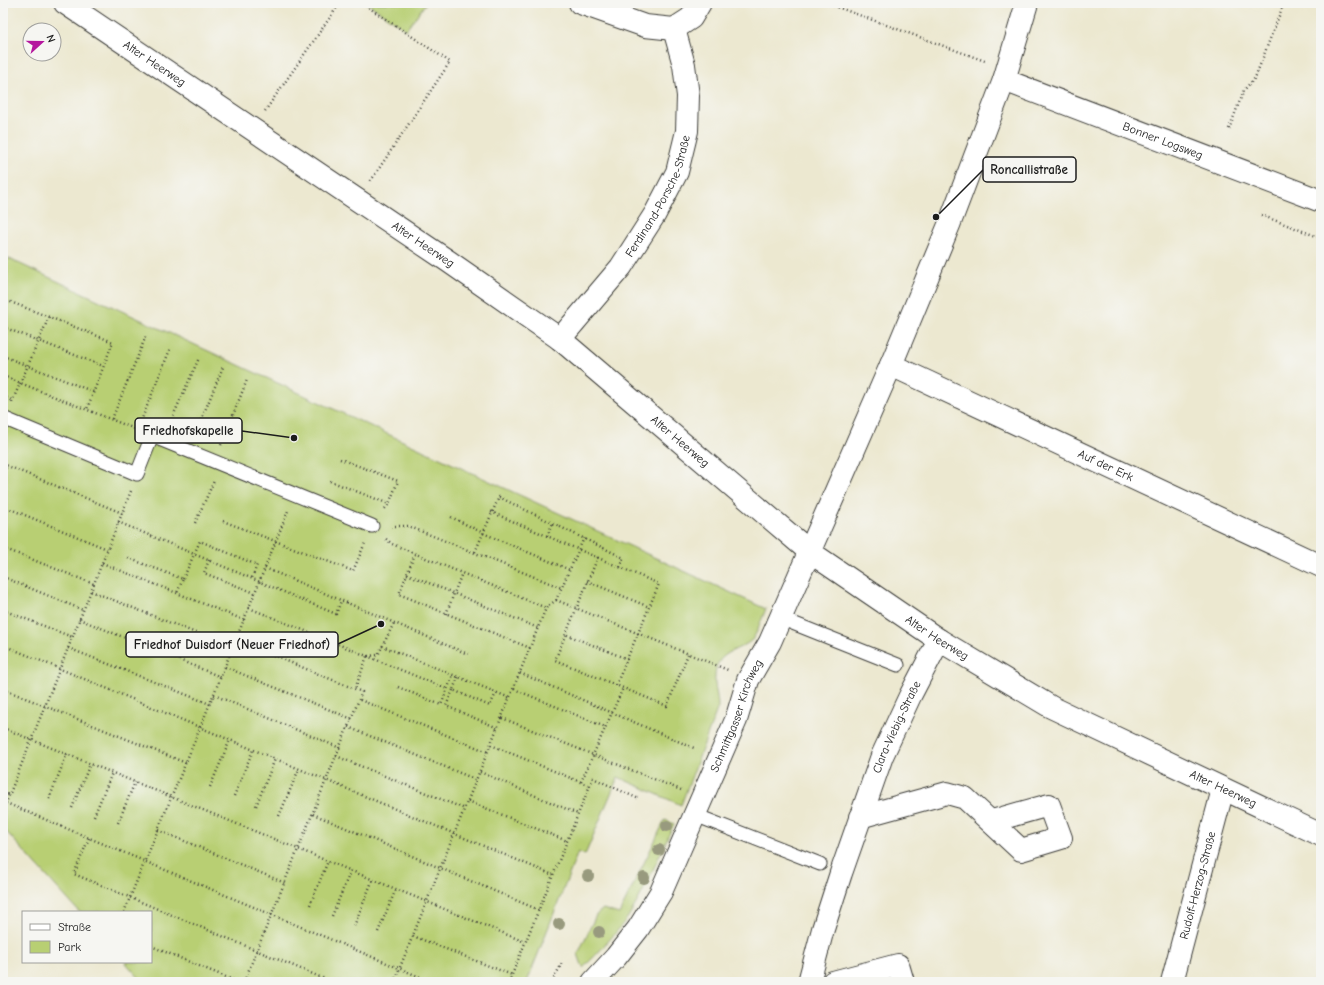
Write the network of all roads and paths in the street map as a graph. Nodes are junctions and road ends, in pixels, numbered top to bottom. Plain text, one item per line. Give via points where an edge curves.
1 (65, 3) edge
2 (340, 3) edge
3 (362, 3) edge
4 (580, 3) edge
5 (700, 3) edge
6 (826, 3) edge
7 (1027, 3) edge
8 (1284, 3) edge
9 (674, 29) junction
10 (1004, 80) junction
11 (1229, 129) dead end
12 (252, 130) junction
13 (358, 200) junction
14 (1321, 201) edge
15 (1261, 215) dead end
16 (1321, 238) edge
17 (3, 299) edge
18 (48, 317) junction
19 (3, 327) edge
20 (146, 336) dead end
21 (560, 339) junction
22 (38, 341) junction
23 (171, 347) dead end
24 (3, 356) edge
25 (199, 358) dead end
26 (891, 365) junction
27 (28, 366) junction
28 (103, 366) junction
29 (223, 367) dead end
30 (3, 376) edge
31 (247, 380) dead end
32 (21, 383) junction
33 (94, 392) junction
34 (87, 409) junction
35 (4, 419) edge
36 (112, 420) junction
37 (138, 430) junction
38 (157, 438) junction
39 (188, 450) junction
40 (340, 459) dead end
41 (218, 462) junction
42 (3, 464) edge
43 (7, 465) junction
44 (138, 474) junction
45 (3, 476) edge
46 (330, 481) dead end
47 (294, 494) junction
48 (389, 504) junction
49 (3, 506) edge
50 (491, 512) junction
51 (122, 513) junction
52 (451, 517) dead end
53 (223, 521) dead end
54 (118, 522) junction
55 (195, 523) dead end
56 (553, 523) junction
57 (372, 526) junction
58 (483, 533) junction
59 (547, 536) junction
60 (584, 538) junction
61 (276, 541) junction
62 (3, 548) edge
63 (579, 549) junction
64 (108, 550) junction
65 (474, 552) junction
66 (810, 552) junction
67 (195, 554) junction
68 (415, 554) junction
69 (598, 557) junction
70 (128, 558) dead end
71 (209, 560) junction
72 (102, 563) junction
73 (1321, 566) edge
74 (620, 567) junction
75 (265, 568) junction
76 (570, 570) junction
77 (407, 574) junction
78 (462, 574) junction
79 (3, 577) edge
80 (252, 578) junction
81 (183, 579) junction
82 (259, 581) junction
83 (588, 581) junction
84 (94, 584) junction
85 (562, 588) junction
86 (91, 591) junction
87 (177, 593) junction
88 (254, 593) junction
89 (454, 594) junction
90 (342, 600) junction
91 (556, 600) junction
92 (649, 607) junction
93 (248, 608) junction
94 (546, 608) junction
95 (576, 608) junction
96 (3, 610) edge
97 (83, 610) junction
98 (446, 614) junction
99 (780, 618) junction
100 (79, 620) junction
101 (244, 620) junction
102 (394, 622) junction
103 (538, 628) junction
104 (566, 634) junction
105 (638, 634) junction
106 (72, 637) junction
107 (236, 640) junction
108 (939, 640) junction
109 (3, 645) edge
110 (382, 646) junction
111 (68, 648) junction
112 (233, 648) junction
113 (530, 648) junction
114 (470, 654) dead end
115 (688, 654) junction
116 (368, 656) junction
117 (627, 659) junction
118 (898, 664) dead end
119 (717, 666) dead end
120 (225, 667) junction
121 (60, 669) junction
122 (520, 672) junction
123 (453, 675) junction
124 (221, 677) junction
125 (458, 677) junction
126 (616, 685) junction
127 (398, 687) dead end
128 (623, 688) junction
129 (3, 689) edge
130 (355, 689) junction
131 (514, 689) junction
132 (447, 690) junction
133 (453, 690) junction
134 (496, 693) junction
135 (214, 695) junction
136 (510, 698) junction
137 (360, 700) junction
138 (210, 704) junction
139 (45, 706) junction
140 (612, 712) junction
141 (502, 718) junction
142 (352, 719) junction
143 (348, 727) junction
144 (3, 728) edge
145 (200, 728) junction
146 (498, 728) junction
147 (605, 728) junction
148 (31, 739) junction
149 (230, 740) junction
150 (491, 745) junction
151 (340, 748) junction
152 (694, 748) dead end
153 (254, 750) junction
154 (488, 752) junction
155 (67, 754) junction
156 (593, 755) junction
157 (336, 756) junction
158 (275, 759) junction
159 (186, 763) junction
160 (90, 764) junction
161 (299, 769) junction
162 (112, 772) junction
163 (480, 772) junction
164 (326, 780) junction
165 (476, 780) junction
166 (135, 782) junction
167 (581, 782) junction
168 (210, 786) dead end
169 (590, 786) junction
170 (1223, 789) junction
171 (3, 793) edge
172 (9, 795) junction
173 (234, 796) dead end
174 (172, 797) junction
175 (49, 799) dead end
176 (639, 799) dead end
177 (468, 801) junction
178 (256, 806) dead end
179 (698, 807) junction
180 (72, 808) dead end
181 (465, 809) junction
182 (313, 814) junction
183 (578, 814) junction
184 (94, 816) dead end
185 (279, 816) dead end
186 (860, 817) junction
187 (992, 821) dead end
188 (118, 823) dead end
189 (158, 830) junction
190 (454, 834) junction
191 (1321, 835) edge
192 (89, 838) junction
193 (567, 841) junction
194 (298, 849) junction
195 (328, 861) junction
196 (145, 862) junction
197 (820, 864) dead end
198 (440, 868) junction
199 (351, 870) junction
200 (553, 875) junction
201 (373, 879) junction
202 (285, 883) junction
203 (396, 889) junction
204 (130, 898) junction
205 (427, 902) junction
206 (310, 906) dead end
207 (539, 910) junction
208 (124, 911) edge
209 (272, 915) junction
210 (332, 916) dead end
211 (354, 926) dead end
212 (378, 932) dead end
213 (413, 936) junction
214 (525, 942) junction
215 (152, 946) edge
216 (257, 951) junction
217 (562, 963) dead end
218 (400, 968) junction
219 (512, 975) junction
220 (238, 982) edge
221 (244, 982) edge
222 (332, 982) edge
223 (394, 982) edge
224 (432, 982) edge
225 (509, 982) edge
226 (552, 982) edge
227 (594, 982) edge
228 (809, 982) edge
229 (833, 982) edge
230 (903, 982) edge
231 (1172, 982) edge

1 - 12 street, Alter Heerweg
2 - 12 path
3 - 13 path via 450,62
4 - 9 street via 645,26
5 - 9 street via 691,18
6 - 10 path via 988,62
7 - 10 street, Schmittgasser Kirchweg
8 - 11 path via 1255,78 1244,90
9 - 21 street, Ferdinand-Porsche-Straße via 684,66 688,96 687,131 677,172 655,214 621,267
10 - 14 street, Bonner Logsweg
10 - 26 street, Schmittgasser Kirchweg via 949,225
12 - 13 street, Alter Heerweg
13 - 21 street, Alter Heerweg
15 - 16 path
17 - 18 path
18 - 22 path
18 - 28 path via 113,342
19 - 22 path
20 - 36 path
21 - 66 street, Alter Heerweg
22 - 27 path
22 - 28 path
23 - 37 path
24 - 27 path
25 - 38 path
26 - 66 street, Schmittgasser Kirchweg
26 - 73 street, Auf der Erk
27 - 32 path
27 - 33 path
28 - 33 path
29 - 39 path
30 - 32 path
31 - 41 path
32 - 34 path
32 - 35 path
33 - 34 path
34 - 36 path
35 - 44 lane
36 - 37 path
37 - 38 path
38 - 39 lane
38 - 44 lane
39 - 41 lane
40 - 48 path via 398,481
41 - 47 lane
41 - 55 path
42 - 43 path
43 - 45 path
43 - 51 path
44 - 51 path
46 - 48 path
47 - 57 lane
47 - 61 path
48 - 57 path
49 - 64 path
50 - 56 path via 498,497
50 - 58 path
50 - 59 path
51 - 54 path
52 - 58 path
53 - 61 path
54 - 64 path
54 - 67 path
56 - 59 path
56 - 60 path
57 - 61 path via 353,571
57 - 65 path via 408,526
57 - 68 path via 392,544
58 - 65 path
58 - 76 path
59 - 63 path
60 - 63 path
60 - 74 path via 624,558
61 - 75 path
62 - 84 path
63 - 69 path
63 - 76 path
64 - 72 path
65 - 85 path
66 - 99 street, Schmittgasser Kirchweg
66 - 108 street, Alter Heerweg
67 - 71 path
67 - 80 path via 200,541 236,556 257,565
67 - 81 path
68 - 77 path
68 - 78 path
69 - 74 path
69 - 83 path
70 - 81 path
71 - 80 path
71 - 88 path via 204,573
72 - 84 path
72 - 87 path
74 - 92 path via 659,584
75 - 82 path
75 - 90 path
76 - 85 path
77 - 89 path
77 - 98 path via 399,594
78 - 89 path
78 - 94 path
79 - 97 path
80 - 82 path
81 - 87 path
82 - 88 path
82 - 90 path via 336,614
83 - 92 path
83 - 95 path
84 - 86 path
85 - 91 path
86 - 97 path
86 - 112 path
87 - 101 path
88 - 93 path
89 - 98 path
89 - 103 path
90 - 102 path
91 - 94 path
91 - 95 path
92 - 105 path
93 - 101 path
93 - 116 path
94 - 103 path
95 - 104 path
95 - 105 path
96 - 106 path
97 - 100 path
98 - 113 path
99 - 118 lane
99 - 179 street, Schmittgasser Kirchweg via 770,642 748,680 736,720
100 - 106 path
100 - 124 path
101 - 107 path
102 - 110 path
102 - 114 path
103 - 113 path
104 - 117 path
104 - 126 path via 555,660
105 - 115 path
105 - 117 path
106 - 111 path
107 - 112 path
107 - 130 path
108 - 170 street, Alter Heerweg via 1051,707
108 - 186 street, Clara-Viebig-Straße via 882,756
109 - 121 path
110 - 116 path via 378,655
110 - 123 path
111 - 121 path
111 - 138 path
112 - 120 path
113 - 122 path
115 - 119 path
115 - 128 path via 667,706
116 - 130 path
116 - 132 path
117 - 126 path
120 - 124 path
120 - 142 path
121 - 139 path
121 - 145 path
122 - 131 path
122 - 140 path
123 - 125 path
123 - 132 path
124 - 135 path
125 - 133 path
125 - 134 path
126 - 128 path
127 - 132 path via 441,705
128 - 140 path
129 - 139 path
130 - 137 path via 362,692
131 - 136 path
131 - 147 path
133 - 134 path via 490,706
133 - 146 path via 446,706
134 - 136 path
135 - 138 path
135 - 151 path
136 - 141 path
137 - 142 path
137 - 154 path
138 - 145 path
139 - 148 path
139 - 159 path
140 - 147 path
140 - 152 path
141 - 146 path
141 - 156 path
142 - 143 path
143 - 151 path
143 - 165 path
144 - 148 path
145 - 149 path
145 - 159 path
146 - 150 path
147 - 156 path
148 - 155 path
148 - 172 path
149 - 153 path
149 - 168 path
150 - 154 path
150 - 167 path
151 - 157 path
153 - 158 path
153 - 173 path
154 - 163 path
155 - 160 path
155 - 175 path
156 - 167 path
156 - 179 path
157 - 164 path
157 - 181 path
158 - 161 path
158 - 178 path
159 - 174 path
160 - 162 path
160 - 180 path
161 - 164 path
161 - 185 path
162 - 166 path
162 - 184 path
163 - 165 path
163 - 183 path
164 - 182 path
164 - 190 path
165 - 177 path
166 - 174 path
166 - 188 path
167 - 169 path
169 - 176 path via 593,778
169 - 183 path
170 - 191 street, Alter Heerweg
170 - 231 street, Rudolf-Herzog-Straße
171 - 172 path
172 - 192 path via 6,803
174 - 189 path
174 - 194 path
177 - 181 path
177 - 193 path
179 - 197 lane
179 - 227 street, Schmittgasser Kirchweg via 661,892 638,929
181 - 190 path
182 - 194 path
182 - 198 path
183 - 193 path
186 - 187 street via 947,793 965,798
186 - 228 street, Clara-Viebig-Straße via 823,929
189 - 196 path
189 - 202 path
190 - 198 path
190 - 200 path
192 - 196 path
192 - 204 path via 74,874
193 - 200 path
194 - 195 path
194 - 202 path
195 - 199 path
195 - 206 path
196 - 204 path
196 - 209 path
198 - 205 path
198 - 207 path
199 - 201 path
199 - 210 path
200 - 207 path
201 - 203 path
201 - 211 path
202 - 209 path
203 - 205 path
203 - 212 path
204 - 208 path
204 - 216 path
205 - 213 path
205 - 214 path
207 - 214 path
209 - 216 path
209 - 218 path
213 - 218 path
213 - 219 path
214 - 219 path
215 - 220 path
216 - 221 path
216 - 222 path
217 - 226 path
218 - 223 path
218 - 224 path
219 - 225 path
229 - 230 street via 898,965

